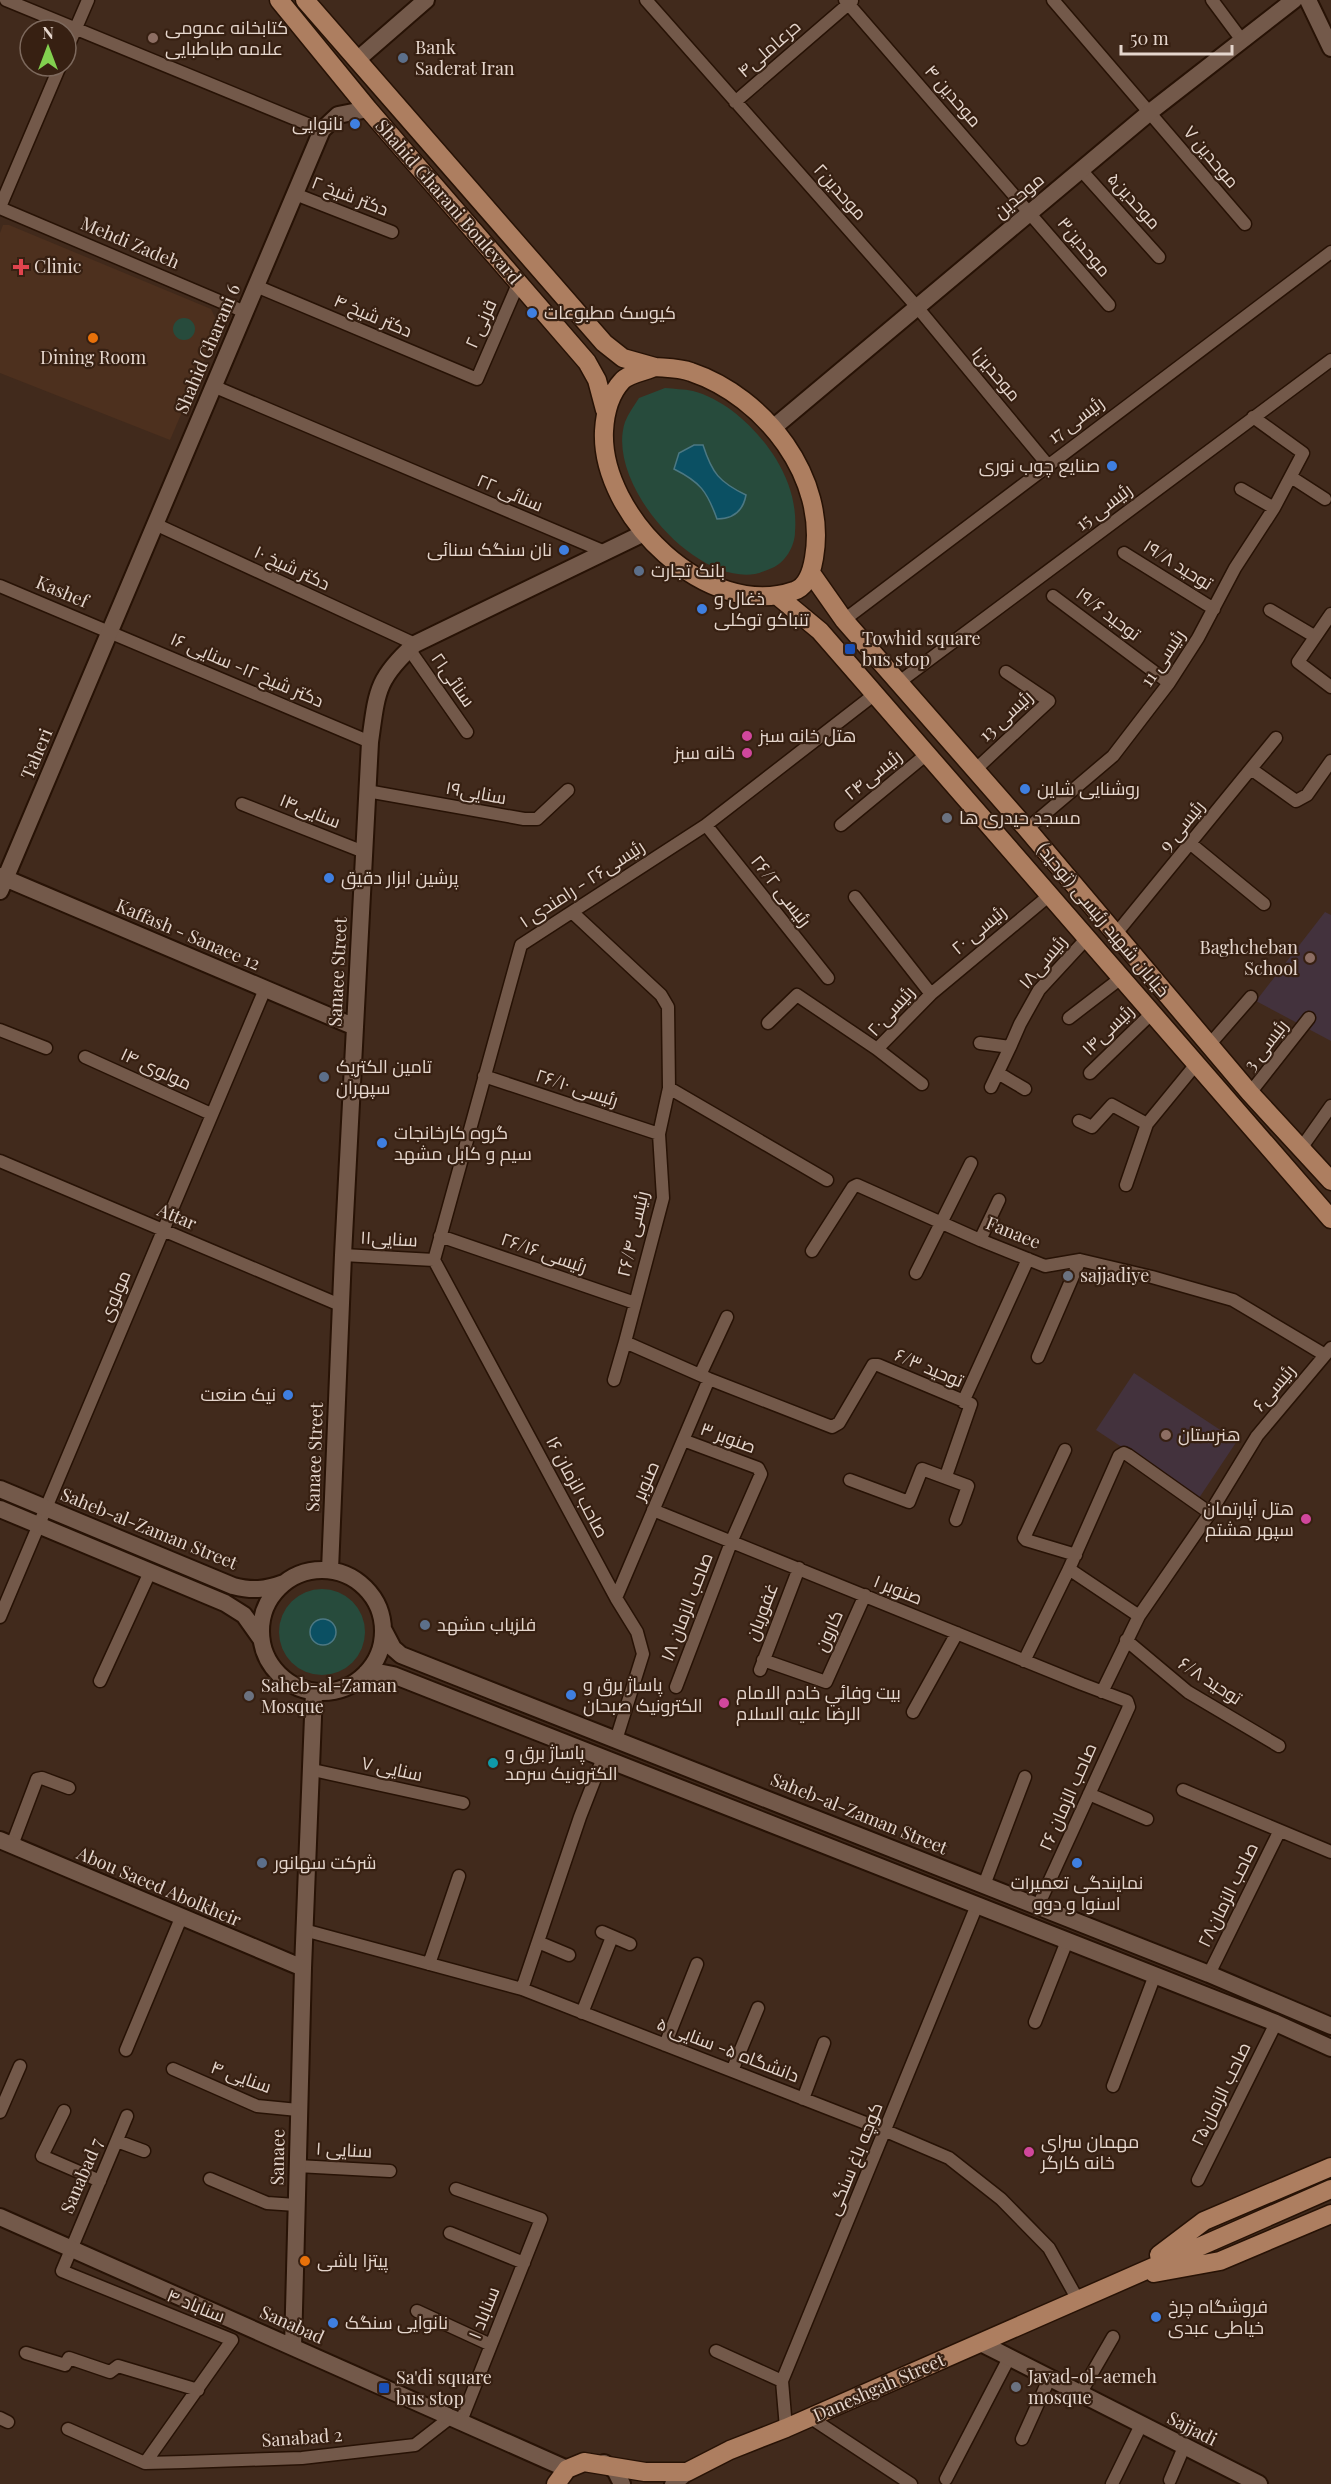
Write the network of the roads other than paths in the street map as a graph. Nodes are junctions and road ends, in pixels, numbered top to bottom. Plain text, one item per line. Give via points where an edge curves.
1 (6, 0) edge
2 (88, 0) edge
3 (279, 0) edge
4 (305, 0) edge
5 (426, 0) edge
6 (646, 0) edge
7 (1053, 0) edge
8 (1212, 0) edge
9 (1294, 0) edge
10 (1308, 0) edge
11 (849, 1) edge
12 (50, 18) edge
13 (78, 22) edge
14 (78, 29) edge
15 (1241, 39) junction
16 (1331, 48) edge
17 (357, 60) junction
18 (55, 78) edge
19 (735, 102) junction
20 (368, 109) junction
21 (1150, 112) junction
22 (322, 130) junction
23 (1081, 170) junction
24 (295, 194) junction
25 (0, 207) edge
26 (1030, 212) junction
27 (1245, 224) dead end
28 (392, 232) dead end
29 (1331, 252) edge
30 (1159, 257) dead end
31 (518, 284) junction
32 (256, 286) junction
33 (1109, 305) dead end
34 (917, 307) junction
35 (245, 312) junction
36 (1331, 360) edge
37 (655, 367) junction
38 (477, 379) joint
39 (213, 386) junction
40 (605, 410) junction
41 (1253, 417) junction
42 (773, 428) junction
43 (1047, 464) junction
44 (1291, 477) junction
45 (1241, 489) dead end
46 (1326, 499) dead end
47 (1274, 508) junction
48 (155, 524) junction
49 (644, 533) junction
50 (605, 552) junction
51 (1124, 552) dead end
52 (811, 573) junction
53 (0, 586) edge
54 (1053, 596) dead end
55 (779, 597) junction
56 (1214, 609) junction
57 (1270, 610) dead end
58 (1331, 614) edge
59 (844, 620) junction
60 (110, 632) junction
61 (1314, 636) junction
62 (412, 646) junction
63 (1006, 672) dead end
64 (898, 683) junction
65 (1169, 683) junction
66 (1329, 686) edge
67 (875, 694) junction
68 (467, 732) dead end
69 (1276, 738) dead end
70 (370, 742) junction
71 (928, 753) junction
72 (1331, 761) edge
73 (1251, 769) junction
74 (975, 770) junction
75 (568, 789) dead end
76 (368, 791) junction
77 (242, 804) dead end
78 (706, 825) junction
79 (841, 825) dead end
80 (1027, 829) junction
81 (1191, 844) junction
82 (364, 852) junction
83 (2, 882) edge
84 (1051, 894) junction
85 (855, 897) dead end
86 (1264, 904) dead end
87 (572, 912) junction
88 (1115, 935) junction
89 (1087, 938) junction
90 (828, 978) dead end
91 (1121, 978) junction
92 (265, 989) junction
93 (931, 993) junction
94 (1251, 998) dead end
95 (1152, 1013) junction
96 (1069, 1018) dead end
97 (1309, 1018) dead end
98 (768, 1023) dead end
99 (355, 1027) junction
100 (0, 1030) edge
101 (980, 1043) dead end
102 (1210, 1044) junction
103 (1010, 1047) junction
104 (46, 1048) dead end
105 (877, 1049) junction
106 (86, 1057) dead end
107 (1197, 1064) junction
108 (998, 1073) junction
109 (1090, 1073) dead end
110 (484, 1076) junction
111 (922, 1084) dead end
112 (992, 1087) dead end
113 (669, 1088) junction
114 (1025, 1089) dead end
115 (1251, 1093) junction
116 (1331, 1106) edge
117 (212, 1114) junction
118 (1079, 1121) dead end
119 (1147, 1124) junction
120 (659, 1134) junction
121 (1302, 1147) junction
122 (0, 1161) edge
123 (971, 1163) dead end
124 (827, 1180) dead end
125 (1331, 1181) edge
126 (1126, 1185) dead end
127 (999, 1200) dead end
128 (1331, 1219) edge
129 (943, 1223) junction
130 (162, 1230) junction
131 (440, 1236) junction
132 (981, 1240) junction
133 (812, 1251) dead end
134 (343, 1255) junction
135 (1028, 1259) junction
136 (434, 1260) junction
137 (1080, 1260) junction
138 (916, 1273) dead end
139 (635, 1303) junction
140 (340, 1305) junction
141 (727, 1317) dead end
142 (625, 1342) junction
143 (1328, 1352) edge
144 (1038, 1357) dead end
145 (704, 1377) junction
146 (614, 1380) dead end
147 (967, 1403) junction
148 (683, 1440) junction
149 (1065, 1450) dead end
150 (760, 1470) joint
151 (946, 1476) junction
152 (850, 1480) dead end
153 (0, 1489) edge
154 (45, 1508) junction
155 (0, 1509) edge
156 (653, 1510) junction
157 (1210, 1513) junction
158 (956, 1520) dead end
159 (38, 1525) junction
160 (732, 1540) junction
161 (1076, 1555) junction
162 (799, 1568) junction
163 (1069, 1569) junction
164 (330, 1570) junction
165 (150, 1572) junction
166 (285, 1583) junction
167 (865, 1595) junction
168 (616, 1598) junction
169 (1139, 1616) junction
170 (0, 1617) edge
171 (383, 1629) junction
172 (957, 1633) junction
173 (261, 1639) junction
174 (1126, 1641) junction
175 (1024, 1661) junction
176 (366, 1673) junction
177 (100, 1681) dead end
178 (826, 1682) joint
179 (676, 1687) dead end
180 (314, 1692) junction
181 (1102, 1692) junction
182 (1129, 1703) joint
183 (913, 1712) dead end
184 (616, 1740) junction
185 (1279, 1746) dead end
186 (603, 1758) junction
187 (313, 1770) junction
188 (1025, 1778) dead end
189 (69, 1788) dead end
190 (1183, 1790) dead end
191 (1089, 1794) junction
192 (463, 1803) dead end
193 (1147, 1819) dead end
194 (1279, 1832) junction
195 (6, 1843) edge
196 (1331, 1852) edge
197 (459, 1876) dead end
198 (984, 1885) junction
199 (977, 1905) junction
200 (1038, 1906) junction
201 (181, 1918) junction
202 (304, 1930) junction
203 (1067, 1941) junction
204 (538, 1942) junction
205 (630, 1944) dead end
206 (569, 1955) dead end
207 (429, 1964) junction
208 (697, 1964) dead end
209 (303, 1968) junction
210 (1209, 1974) junction
211 (1155, 1975) junction
212 (522, 1989) junction
213 (758, 2008) dead end
214 (582, 2013) junction
215 (1035, 2022) dead end
216 (1276, 2023) junction
217 (1331, 2026) edge
218 (824, 2043) dead end
219 (665, 2045) junction
220 (1331, 2048) edge
221 (126, 2050) dead end
222 (20, 2066) dead end
223 (173, 2069) dead end
224 (732, 2071) junction
225 (1113, 2086) dead end
226 (803, 2099) junction
227 (298, 2110) junction
228 (64, 2111) dead end
229 (0, 2112) edge
230 (127, 2116) dead end
231 (886, 2130) junction
232 (117, 2141) junction
233 (144, 2151) dead end
234 (297, 2166) junction
235 (1331, 2167) edge
236 (390, 2171) dead end
237 (210, 2179) dead end
238 (1198, 2180) dead end
239 (100, 2181) junction
240 (456, 2189) dead end
241 (1331, 2189) edge
242 (296, 2205) junction
243 (1331, 2214) edge
244 (0, 2217) edge
245 (450, 2233) dead end
246 (71, 2249) junction
247 (524, 2263) junction
248 (1129, 2278) junction
249 (1078, 2300) junction
250 (417, 2311) dead end
251 (1113, 2337) dead end
252 (981, 2343) junction
253 (491, 2345) junction
254 (293, 2347) junction
255 (716, 2351) dead end
256 (26, 2353) dead end
257 (1009, 2358) junction
258 (1050, 2379) junction
259 (782, 2381) junction
260 (198, 2390) junction
261 (1080, 2394) junction
262 (811, 2418) junction
263 (456, 2419) junction
264 (1141, 2425) junction
265 (786, 2428) junction
266 (68, 2429) dead end
267 (1022, 2439) dead end
268 (1184, 2447) junction
269 (145, 2463) junction
270 (604, 2463) junction
271 (567, 2469) junction
272 (680, 2478) edge
273 (946, 2479) dead end
274 (1170, 2480) dead end
275 (556, 2484) edge
276 (622, 2484) edge
277 (911, 2484) edge
278 (1112, 2484) edge
279 (1259, 2484) edge

1 - 12 street
2 - 13 street
3 - 20 main road, Shahid Gharani Boulevard
4 - 17 main road, Shahid Gharani Boulevard
5 - 17 street
6 - 19 street, موحدین۲
7 - 21 street, موحدین ۷
8 - 15 street
9 - 15 street, موحدین
10 - 16 street
11 - 19 street, حرعاملی۴
11 - 26 street, موحدین ۴
14 - 22 street
15 - 21 street, موحدین
17 - 37 main road, Shahid Gharani Boulevard via 604,343 623,358
18 - 25 street
19 - 34 street, موحدین۲
20 - 22 street via 338,115
20 - 31 main road, Shahid Gharani Boulevard
21 - 23 street, موحدین
21 - 27 street, موحدین ۷
22 - 24 street, Shahid Gharani 6
23 - 26 street, موحدین
23 - 30 street, موحدین۵
24 - 28 street, دکتر شیخ ۲
24 - 32 street, Shahid Gharani 6
25 - 35 street, Mehdi Zadeh
26 - 33 street, موحدین۳
26 - 34 street, موحدین
29 - 43 street, رئیسی 17
31 - 38 street, قرنی ۲
31 - 40 main road, Shahid Gharani Boulevard via 587,362 597,380
32 - 35 street, Shahid Gharani 6
32 - 38 street, دکتر شیخ ۴
34 - 42 street, موحدین
34 - 43 street, موحدین۱
35 - 39 street, Shahid Gharani 6
36 - 41 street, رئیسی 15
37 - 40 main road via 622,380
37 - 42 main road, Shahid Gharani Boulevard via 689,371 718,384 740,397
39 - 48 street, Shahid Gharani 6
39 - 50 street, سنائی ۲۲
40 - 49 main road via 603,444 611,474
41 - 44 street, رئیسی 11 via 1303,453
41 - 64 street, رئیسی 15
42 - 52 main road, Shahid Gharani Boulevard via 798,465 814,509
43 - 59 street, رئیسی 17
44 - 46 street
44 - 47 street, رئیسی 11
45 - 47 street
47 - 56 street, رئیسی 11 via 1234,568
48 - 60 street, Shahid Gharani 6
48 - 62 street, دکتر شیخ ۱۰
49 - 50 street, Sanaee Street
49 - 55 main road via 702,580 730,592
50 - 62 street, Sanaee Street
51 - 56 street, توحید ۱۹/۸
52 - 55 main road via 799,590
52 - 59 main road, خیابان شهید رئیسی (توحید)
53 - 60 street, Kashef
54 - 65 street, توحید ۱۹/۶
55 - 67 main road, خیابان شهید رئیسی (توحید) via 820,631
56 - 65 street, رئیسی 11
57 - 61 street
58 - 61 street
59 - 64 main road, خیابان شهید رئیسی (توحید)
60 - 70 street, دکتر شیخ ۱۲- سنایی ۱۶
60 - 83 street, Taheri
61 - 66 street via 1298,662
62 - 68 street, سنائی٢١
62 - 70 street, Sanaee Street via 391,666 377,694
63 - 74 street, رئیسی 13 via 1049,701
64 - 74 main road, خیابان شهید رئیسی (توحید)
65 - 80 street, رئیسی 11 via 1113,756
67 - 71 main road, خیابان شهید رئیسی (توحید)
67 - 78 street, رئیسی۲۶ - رامندی ۱
69 - 73 street, رئیسی 9
70 - 76 street, Sanaee Street
71 - 79 street, رئیسی۲۴
71 - 84 main road, خیابان شهید رئیسی (توحید)
72 - 73 street via 1307,795 1296,801
73 - 81 street, رئیسی 9
74 - 80 main road, خیابان شهید رئیسی (توحید)
75 - 76 street, سنایی۱۹ via 537,819
76 - 82 street, Sanaee Street
77 - 82 street, سنایی۱۴
78 - 87 street, رئیسی۲۶ - رامندی ۱
78 - 90 street, رئیسی ۲۶/۲
80 - 88 main road, خیابان شهید رئیسی (توحید)
81 - 86 street
81 - 88 street, رئیسی 9
82 - 99 street, Sanaee Street
83 - 92 street, Kaffash - Sanaee 12
84 - 89 main road, خیابان شهید رئیسی (توحید)
84 - 93 street, رئیسی ۲۰
85 - 93 street, رئیسی۲۰
87 - 110 street, رئیسی۲۶ - رامندی ۱ via 521,945
87 - 113 street, رئیسی ۲۶/۴ via 666,1000
88 - 102 main road, خیابان شهید رئیسی (توحید)
89 - 91 main road, خیابان شهید رئیسی (توحید)
89 - 103 street, رئیسی۱۸ via 1038,990
91 - 95 main road, خیابان شهید رئیسی (توحید)
91 - 96 street
92 - 99 street, Kaffash - Sanaee 12
92 - 117 street, مولوی
93 - 105 street, رئیسی۲۰
94 - 102 street
95 - 107 main road, خیابان شهید رئیسی (توحید)
95 - 109 street, رئیسی۱۴
97 - 115 street, رئیسی 3
98 - 105 street via 797,996
99 - 134 street, Sanaee Street
100 - 104 street
101 - 103 street
102 - 115 main road, خیابان شهید رئیسی (توحید)
103 - 108 street, رئیسی۱۸
105 - 111 street, رئیسی۲۰
106 - 117 street, مولوی ۱۴
107 - 119 street
107 - 128 main road, خیابان شهید رئیسی (توحید)
108 - 112 street, رئیسی۱۸
108 - 114 street
110 - 120 street, رئیسی ۲۶/۱۰
110 - 131 street, رئیسی۲۶ - رامندی ۱
113 - 120 street, رئیسی ۲۶/۴
113 - 124 street
115 - 121 main road, خیابان شهید رئیسی (توحید)
116 - 121 street
117 - 130 street, مولوی
118 - 119 street via 1092,1126 1113,1105
119 - 126 street
120 - 139 street, رئیسی ۲۶/۴ via 663,1197
121 - 125 main road, خیابان شهید رئیسی (توحید)
122 - 130 street, Attar
123 - 129 street
127 - 132 street
129 - 132 street, Fanaee
129 - 133 street, Fanaee via 857,1185
129 - 138 street
130 - 140 street, Attar
130 - 154 street, مولوی
131 - 136 street, رئیسی۲۶ - رامندی ۱
131 - 139 street, رئیسی ۲۶/۱۶
132 - 135 street, Fanaee
134 - 136 street, سنایی۱۱
134 - 140 street, Sanaee Street
135 - 137 street, Fanaee via 1045,1266
135 - 147 street
136 - 168 street, صاحب الزمان ۱۶
137 - 143 street, Fanaee via 1233,1300
137 - 144 street
139 - 142 street, رئیسی ۲۶/۴
140 - 164 street, Sanaee Street
141 - 145 street, صنوبر
142 - 145 street
142 - 146 street, رئیسی ۲۶/۴
143 - 157 street, رئیسی۶ via 1257,1437
145 - 147 street, توحید ۶/۳ via 831,1427 839,1423 873,1365
145 - 148 street, صنوبر
147 - 151 street
148 - 150 street, صنوبر ۳
148 - 156 street, صنوبر
149 - 161 street via 1024,1538
150 - 160 street, صاحب الزمان ۱۸
151 - 152 street via 922,1468 909,1502
151 - 158 street via 968,1486
153 - 154 street, Saheb-al-Zaman Street
154 - 159 street, مولوی
154 - 166 street, Saheb-al-Zaman Street via 233,1586 251,1590
155 - 159 street, Saheb-al-Zaman Street
156 - 160 street, صنوبر ۱
156 - 168 street, صنوبر
157 - 161 street via 1124,1453 1119,1456
157 - 169 street, رئیسی۶
159 - 165 street, Saheb-al-Zaman Street
159 - 170 street, مولوی
160 - 162 street, صنوبر ۱
160 - 179 street, صاحب الزمان ۱۸
161 - 163 street
162 - 167 street, صنوبر ۱
162 - 178 street, غفوریان via 761,1665
163 - 169 street
163 - 175 street
164 - 166 street via 306,1572
164 - 171 street via 345,1574 371,1593 379,1607
165 - 173 street, Saheb-al-Zaman Street via 225,1603 244,1615
165 - 177 street
166 - 173 street via 265,1608
167 - 172 street, صنوبر ۱
167 - 178 street, کارون
168 - 184 street, صاحب الزمان ۱۶ via 637,1632 643,1654
169 - 174 street, رئیسی۶
171 - 176 street via 379,1654
171 - 184 street, Saheb-al-Zaman Street via 401,1655
172 - 175 street, صنوبر ۱
172 - 183 street
173 - 180 street via 274,1668 285,1680
174 - 181 street, رئیسی۶
174 - 185 street, توحید ۶/۸ via 1188,1692
175 - 181 street, صنوبر ۱
176 - 180 street via 346,1687
176 - 186 street via 393,1675
180 - 187 street
181 - 182 street, صنوبر ۱
182 - 191 street, صاحب الزمان ۲۶
184 - 198 street, Saheb-al-Zaman Street
186 - 199 street
186 - 204 street
187 - 192 street, سنایی ۷
187 - 202 street
188 - 198 street
189 - 195 street via 37,1779
190 - 194 street
191 - 193 street
191 - 200 street, صاحب الزمان ۲۶
194 - 196 street
194 - 210 street, صاحب الزمان۲۸
195 - 201 street, Abou Saeed Abolkheir
197 - 207 street
198 - 200 street, Saheb-al-Zaman Street
199 - 203 street
199 - 231 street, کوچه باغ سنگی
200 - 210 street, Saheb-al-Zaman Street
201 - 209 street, Abou Saeed Abolkheir
201 - 221 street
202 - 207 street, دانشگاه ۵- سنایی ۵
202 - 209 street
203 - 211 street
203 - 215 street
204 - 206 street
204 - 212 street
205 - 214 street via 607,1935
207 - 212 street, دانشگاه ۵- سنایی ۵
208 - 219 street
209 - 227 street, Sanaee
210 - 217 street, Saheb-al-Zaman Street
211 - 216 street
211 - 225 street
212 - 214 street, دانشگاه ۵- سنایی ۵
213 - 224 street
214 - 219 street, دانشگاه ۵- سنایی ۵
216 - 220 street
216 - 238 street, صاحب الزمان۲۵
218 - 226 street
219 - 224 street, دانشگاه ۵- سنایی ۵
222 - 229 street
223 - 227 street, سنایی ۴ via 256,2106
224 - 226 street, دانشگاه ۵- سنایی ۵
226 - 231 street, دانشگاه ۵- سنایی ۵
227 - 234 street, Sanaee
228 - 239 street via 42,2156
230 - 232 street, Sanabad 7
231 - 249 street, دانشگاه ۵- سنایی ۵ via 949,2158 1001,2199 1050,2248
231 - 259 street, کوچه باغ سنگی
232 - 233 street
232 - 239 street, Sanabad 7
234 - 236 street, سنایی ۱
234 - 242 street, Sanaee
235 - 248 main road via 1204,2222
237 - 242 street via 267,2203
239 - 246 street, Sanabad 7
240 - 247 street, سناباد ۱ via 541,2219
241 - 248 main road, Daneshgah Street
242 - 254 street, Sanaee
243 - 248 main road via 1220,2261
244 - 246 street, Sanabad
245 - 247 street
246 - 254 street, Sanabad
246 - 260 street, سناباد ۴ via 62,2271 232,2340
247 - 253 street, سناباد ۱
248 - 249 main road, Daneshgah Street
249 - 252 main road, Daneshgah Street
250 - 253 street
251 - 261 street
252 - 257 street, Sajjadi
252 - 262 main road, Daneshgah Street
253 - 263 street, سناباد ۱
254 - 263 street, Sanabad
255 - 259 street
256 - 260 street via 64,2365 69,2358 110,2372 118,2366
257 - 258 street, Sajjadi
257 - 273 street
258 - 261 street, Sajjadi
258 - 267 street
259 - 265 street, کوچه باغ سنگی
260 - 269 street, سناباد ۴
261 - 264 street, Sajjadi
262 - 265 main road, Daneshgah Street
262 - 277 street
263 - 269 street, Sanabad 2 via 415,2445 302,2458
263 - 271 street, Sanabad
264 - 268 street, Sajjadi
264 - 278 street
265 - 272 main road, Daneshgah Street via 730,2450
266 - 269 street
268 - 274 street
268 - 279 street, Sajjadi
270 - 271 main road, Daneshgah Street via 584,2462
270 - 272 main road, Daneshgah Street
270 - 276 street via 615,2470
271 - 275 main road

